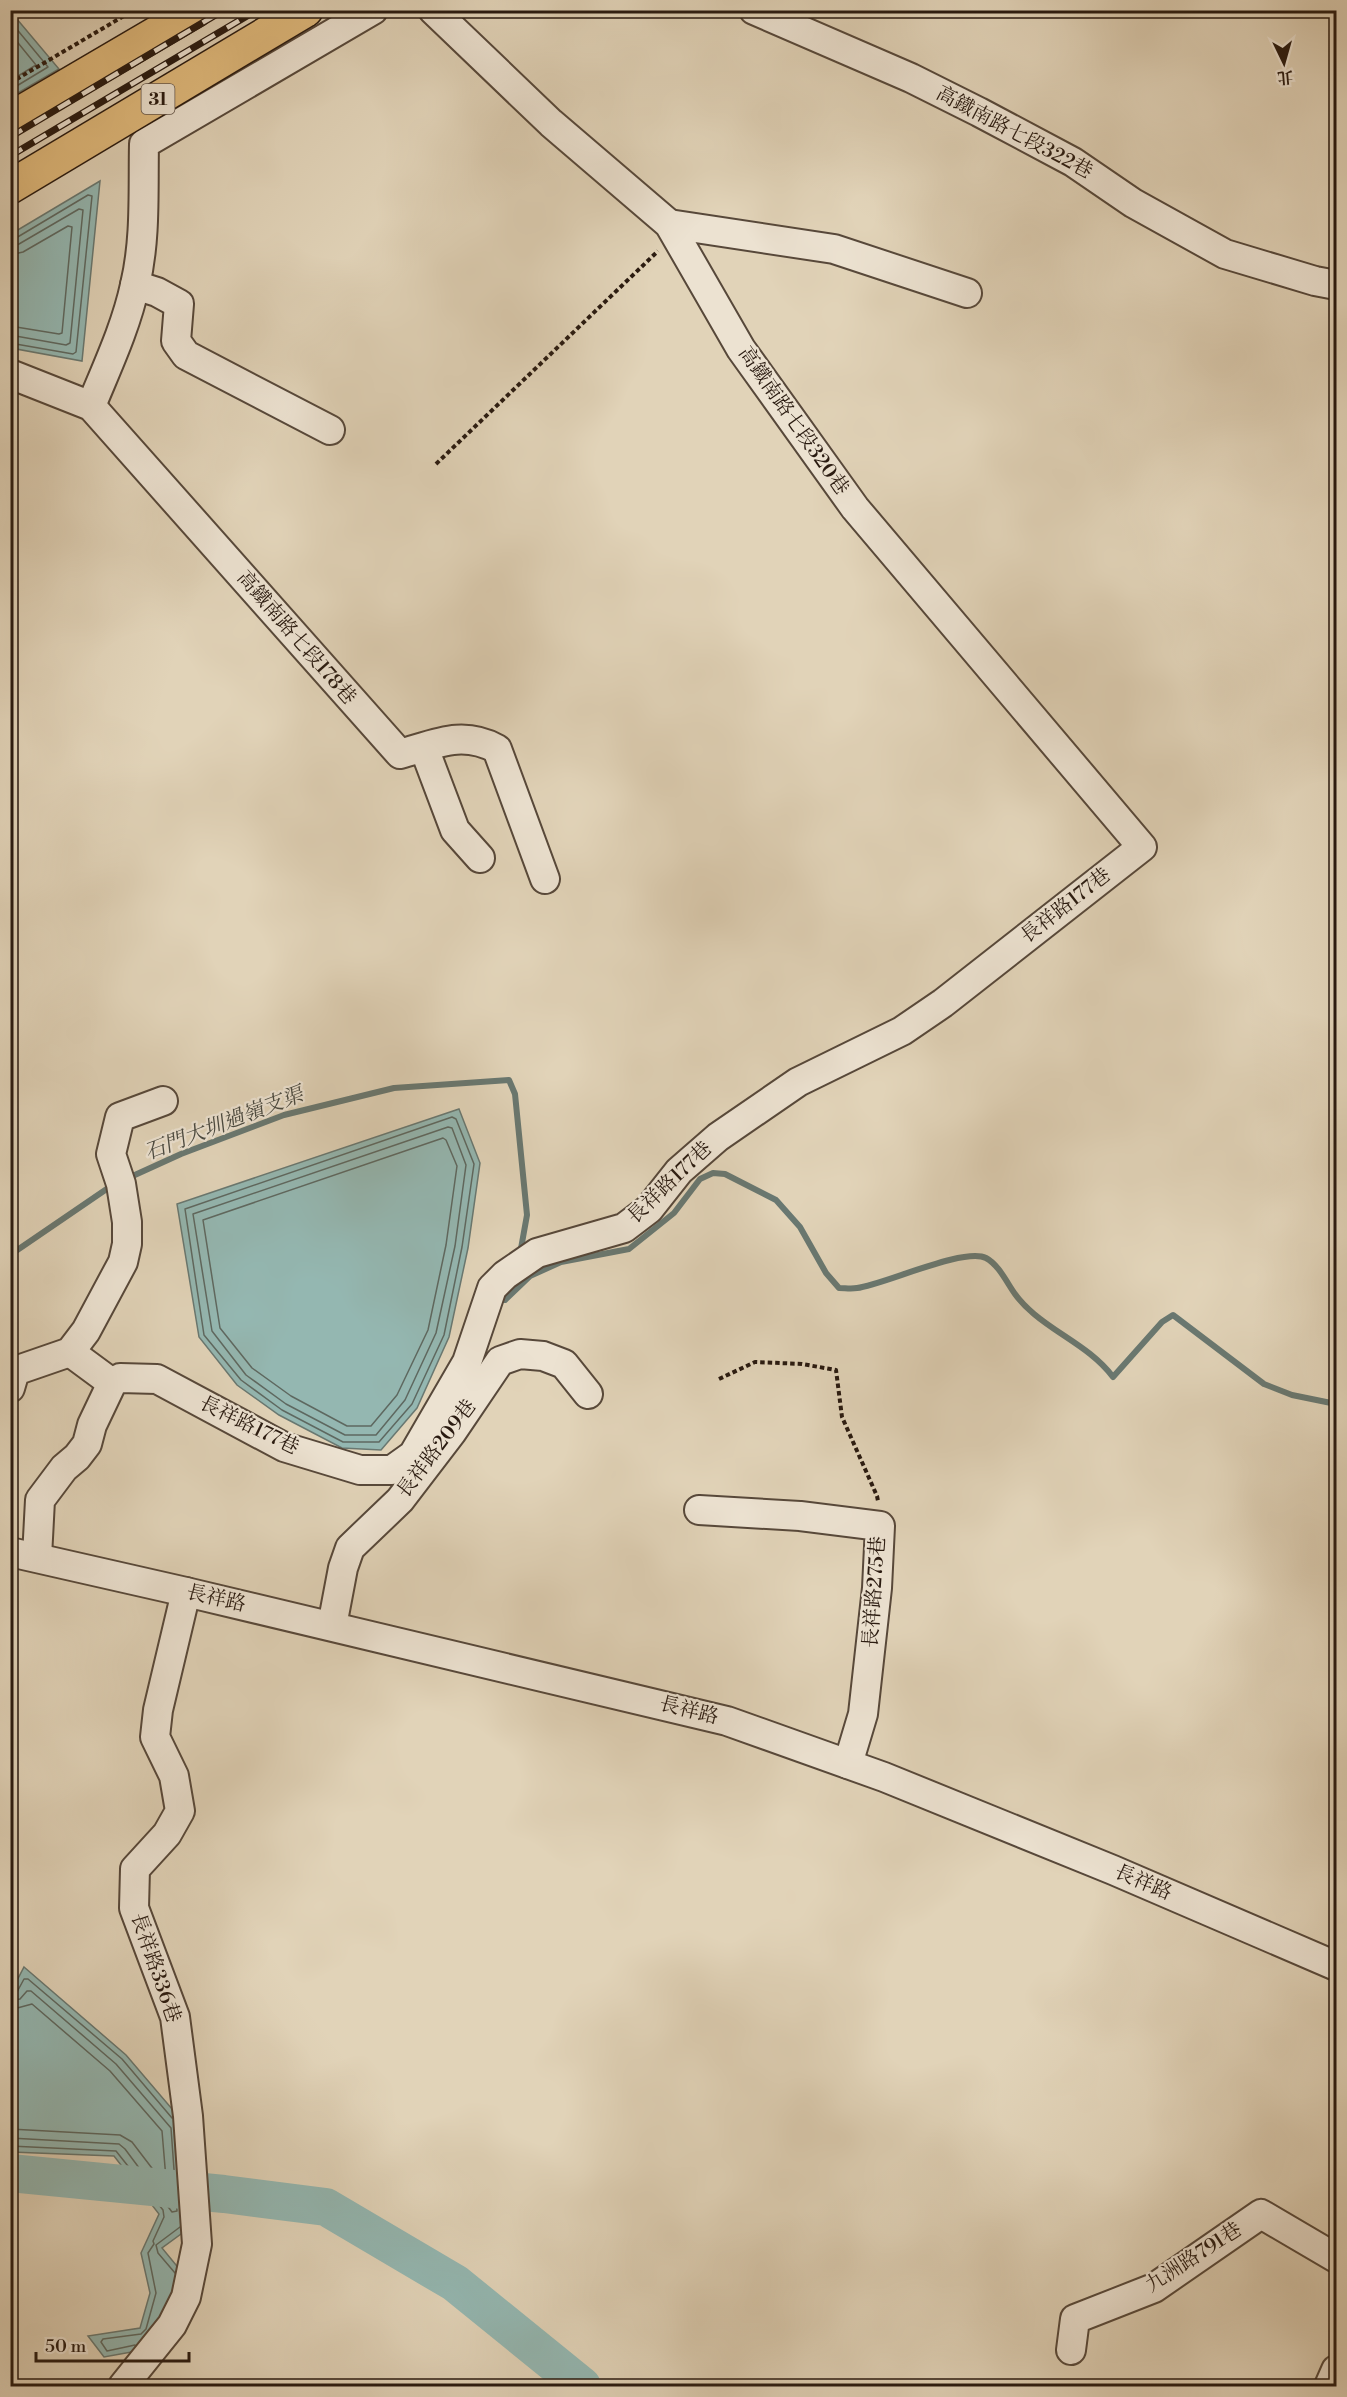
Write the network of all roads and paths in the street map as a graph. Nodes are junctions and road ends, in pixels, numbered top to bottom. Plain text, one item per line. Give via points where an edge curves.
1 (134, 10) edge
2 (196, 10) edge
3 (306, 10) edge
4 (373, 10) edge
5 (433, 10) edge
6 (754, 10) edge
7 (10, 83) edge
8 (10, 119) edge
9 (10, 187) edge
10 (673, 231) junction
11 (135, 285) junction
12 (1336, 285) edge
13 (967, 293) dead end
14 (10, 374) edge
15 (91, 406) junction
16 (330, 430) dead end
17 (436, 464) dead end
18 (423, 748) junction
19 (1142, 847) joint
20 (480, 858) dead end
21 (545, 879) dead end
22 (164, 1101) dead end
23 (70, 1352) junction
24 (719, 1379) dead end
25 (112, 1383) junction
26 (10, 1388) edge
27 (588, 1394) dead end
28 (699, 1510) dead end
29 (880, 1526) junction
30 (24, 1555) edge
31 (186, 1592) junction
32 (333, 1626) junction
33 (848, 1764) junction
34 (1336, 1966) edge
35 (1336, 2258) edge
36 (1071, 2350) dead end
37 (1336, 2370) edge
38 (123, 2386) edge
39 (1329, 2386) edge

1 - 7 path
2 - 8 main road
3 - 9 main road, 31
4 - 11 street via 144,144 142,230
5 - 10 street, 高鐵南路七段320巷 via 551,123
6 - 12 street, 高鐵南路七段322巷 via 979,112 1073,162 1133,203 1225,254
10 - 13 street via 834,249
10 - 17 path via 659,250
10 - 19 street, 高鐵南路七段320巷 via 741,350 855,508
11 - 15 street
11 - 16 street via 179,304 176,341 186,355
14 - 15 street, 高鐵南路七段178巷
15 - 18 street, 高鐵南路七段178巷 via 400,754
18 - 20 street via 455,830
18 - 21 street, 高鐵南路七段178巷 via 462,738 497,749
19 - 25 street, 長祥路177巷 via 902,1031 798,1082 718,1137 679,1171 650,1209 624,1228 537,1253 505,1275 492,1288 467,1362 425,1436 413,1455 392,1470 360,1470 284,1447 157,1379 128,1377
22 - 23 street via 120,1116 111,1154 124,1203 127,1244 123,1262 86,1331
23 - 25 street
23 - 26 street via 15,1371
24 - 29 path via 755,1362 836,1370 842,1416 877,1496
25 - 30 street via 87,1444 40,1500
27 - 32 street, 長祥路209巷 via 564,1364 543,1356 520,1354 501,1361 400,1500 350,1548
28 - 29 street, 長祥路275巷
29 - 33 street, 長祥路275巷 via 863,1714
30 - 31 street, 長祥路
31 - 32 street, 長祥路
31 - 38 street, 長祥路336巷 via 155,1737 174,1776 180,1811 167,1834 135,1869 134,1908 175,2017 188,2116 197,2244 186,2297 172,2325
32 - 33 street, 長祥路 via 727,1720
33 - 34 street, 長祥路 via 1124,1874
35 - 36 street, 九洲路791巷 via 1261,2214 1154,2288 1074,2319
37 - 39 street

